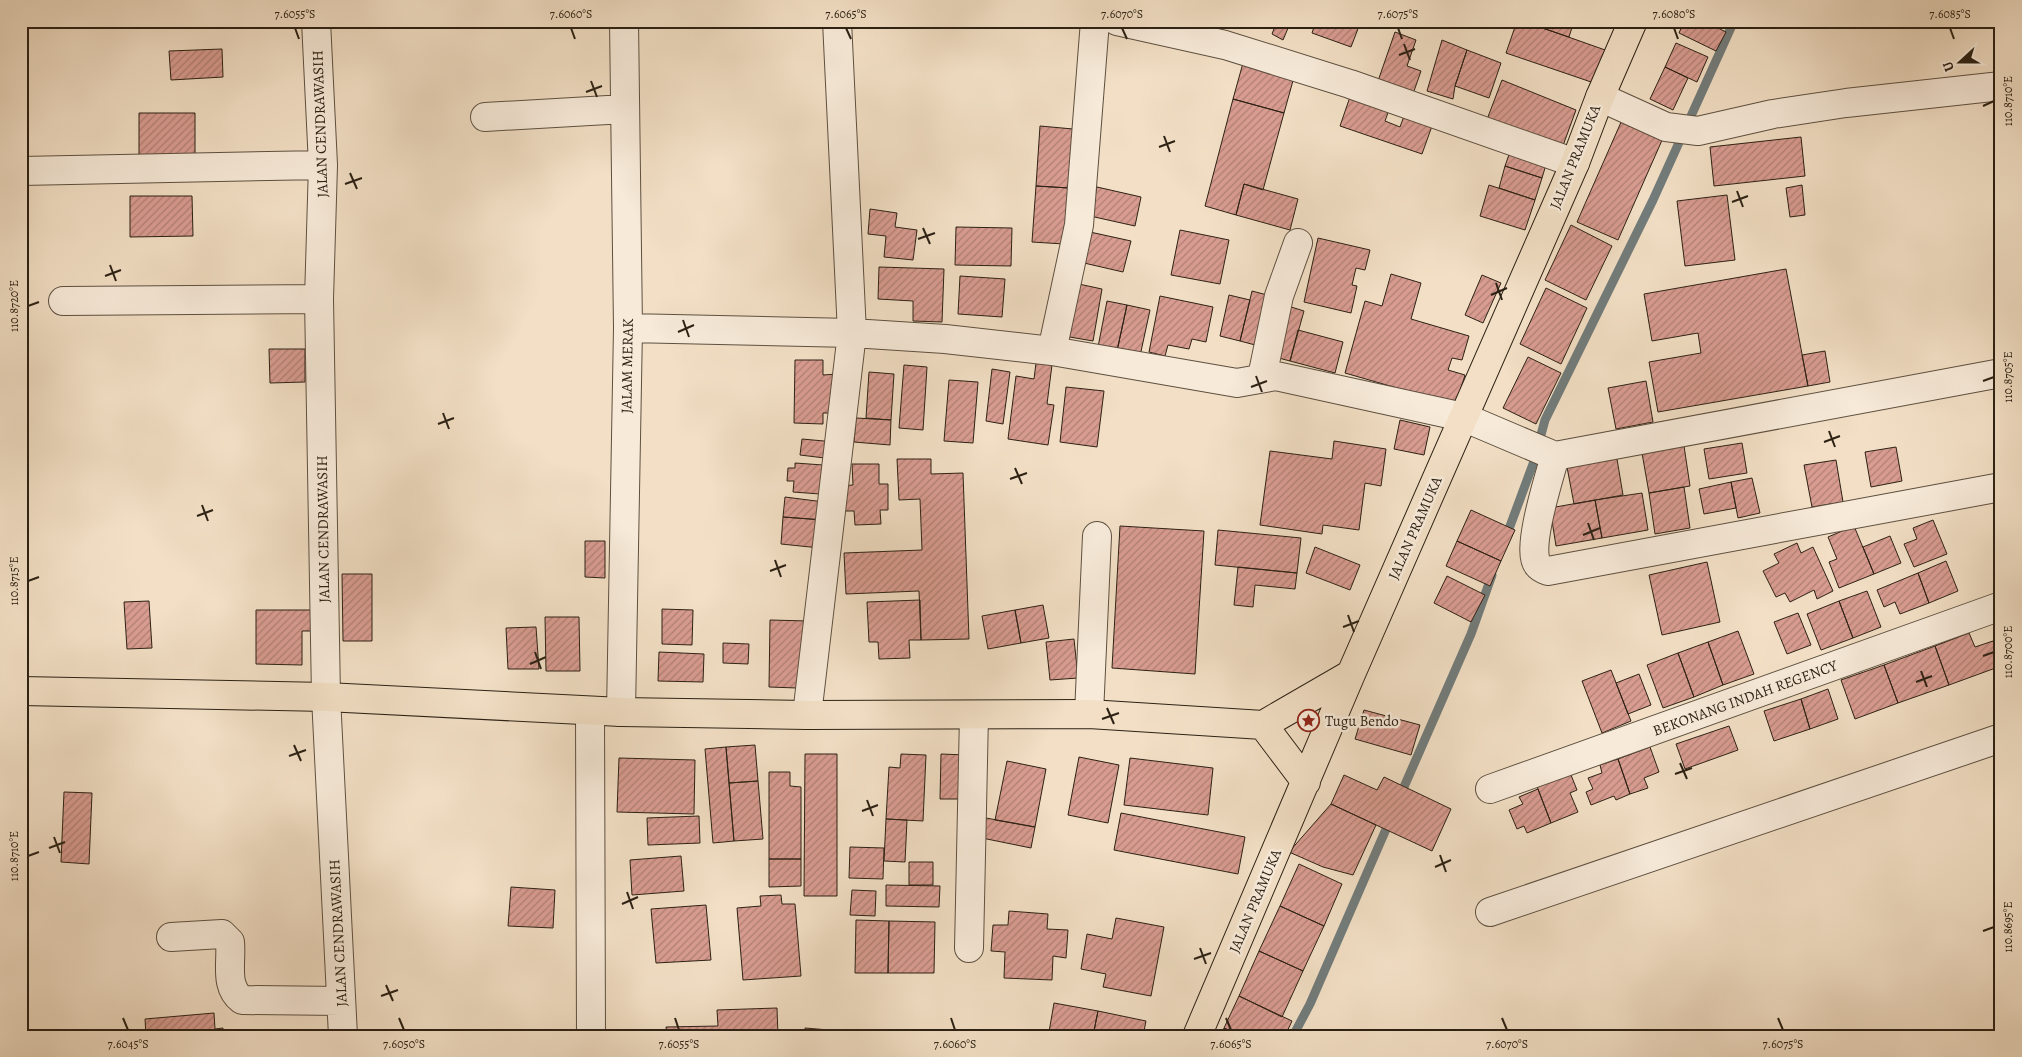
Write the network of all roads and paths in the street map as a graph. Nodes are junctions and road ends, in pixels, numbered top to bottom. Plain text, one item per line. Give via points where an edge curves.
1 (316, 21) edge
2 (624, 21) edge
3 (837, 21) edge
4 (1095, 21) edge
5 (1117, 21) edge
6 (1633, 21) edge
7 (2001, 86) edge
8 (1600, 97) junction
9 (625, 109) junction
10 (485, 117) dead end
11 (1575, 163) junction
12 (323, 165) junction
13 (21, 170) edge
14 (1298, 243) dead end
15 (319, 299) junction
16 (63, 301) dead end
17 (628, 328) junction
18 (852, 333) junction
19 (1052, 351) junction
20 (2001, 372) edge
21 (1262, 377) junction
22 (1463, 417) junction
23 (1552, 454) junction
24 (2001, 487) edge
25 (1097, 536) dead end
26 (2001, 606) edge
27 (1351, 674) junction
28 (21, 691) edge
29 (326, 697) junction
30 (590, 711) junction
31 (621, 712) junction
32 (1088, 714) junction
33 (807, 715) junction
34 (974, 715) junction
35 (1263, 725) junction
36 (2001, 738) edge
37 (1306, 782) junction
38 (1490, 789) dead end
39 (1490, 912) dead end
40 (171, 937) dead end
41 (969, 948) dead end
42 (341, 1001) junction
43 (343, 1036) edge
44 (591, 1036) edge
45 (1197, 1036) edge

1 - 12 street, JALAN CENDRAWASIH
2 - 9 street, JALAM MERAK
3 - 18 street
4 - 19 street via 1079,225
5 - 11 street via 1225,45 1350,84
6 - 8 main road, JALAN PRAMUKA
7 - 8 street via 1791,111 1698,130 1666,127
8 - 11 main road, JALAN PRAMUKA
9 - 10 street
9 - 17 street, JALAM MERAK
11 - 22 main road, JALAN PRAMUKA
12 - 13 street
12 - 15 street, JALAN CENDRAWASIH
14 - 21 street via 1279,296
15 - 16 street
15 - 29 street, JALAN CENDRAWASIH
17 - 18 street
17 - 31 street, JALAM MERAK
18 - 19 street
18 - 33 street
19 - 21 street via 1237,383
20 - 23 street
21 - 22 street via 1276,376 1313,383
22 - 23 street
22 - 27 main road, JALAN PRAMUKA
23 - 24 street via 1537,520 1534,555 1538,565 1548,571
25 - 32 street
26 - 38 street, BEKONANG INDAH REGENCY
27 - 35 main road
27 - 37 main road, JALAN PRAMUKA
28 - 29 main road
29 - 30 main road
29 - 42 street, JALAN CENDRAWASIH
30 - 31 main road
30 - 44 street
31 - 33 main road
32 - 34 main road
32 - 35 main road
33 - 34 main road
34 - 41 street
35 - 37 main road
36 - 39 street
37 - 45 main road, JALAN PRAMUKA
40 - 42 street via 222,934 230,942 233,993 242,1000
42 - 43 street, JALAN CENDRAWASIH

